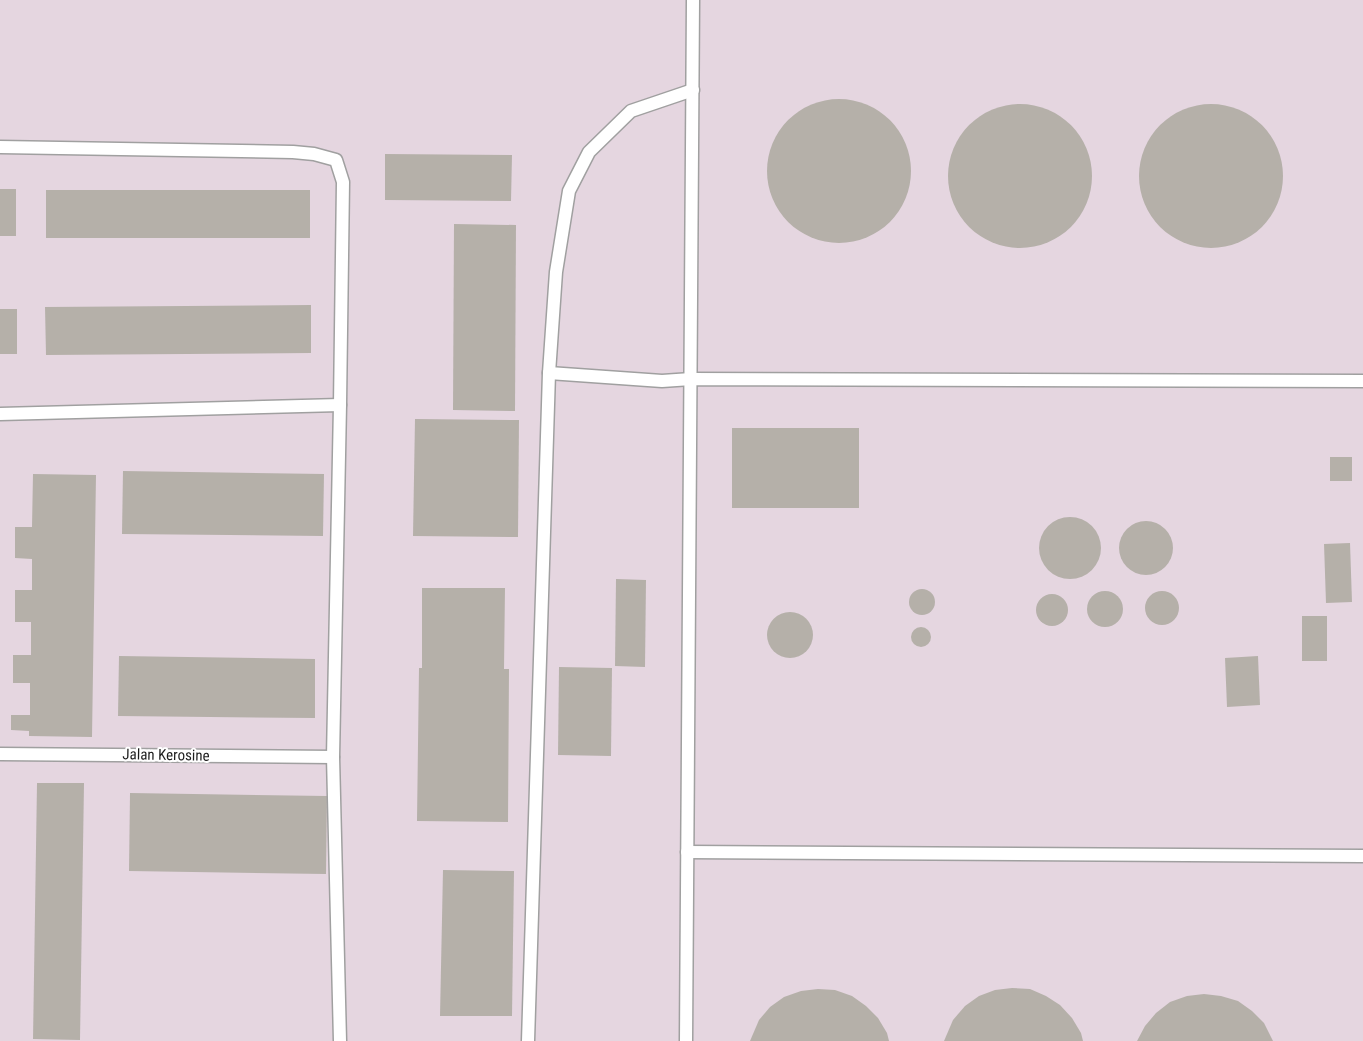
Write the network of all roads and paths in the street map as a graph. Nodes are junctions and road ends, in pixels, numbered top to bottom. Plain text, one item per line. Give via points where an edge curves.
1 (693, 0) edge
2 (693, 90) junction
3 (0, 147) edge
4 (549, 373) junction
5 (690, 379) junction
6 (1363, 381) edge
7 (340, 405) junction
8 (0, 414) edge
9 (0, 754) edge
10 (332, 757) junction
11 (687, 852) junction
12 (1363, 856) edge
13 (340, 1041) edge
14 (528, 1041) edge
15 (686, 1041) edge

1 - 2 lane
2 - 4 lane via 631,111 589,152 569,191 556,272
2 - 5 lane
3 - 7 lane via 293,152 336,160 343,182
4 - 5 lane via 662,381
4 - 14 lane
5 - 6 lane
5 - 11 lane
7 - 8 lane
7 - 10 lane
9 - 10 lane, Jalan Kerosine
10 - 13 lane
11 - 12 lane
11 - 15 lane

